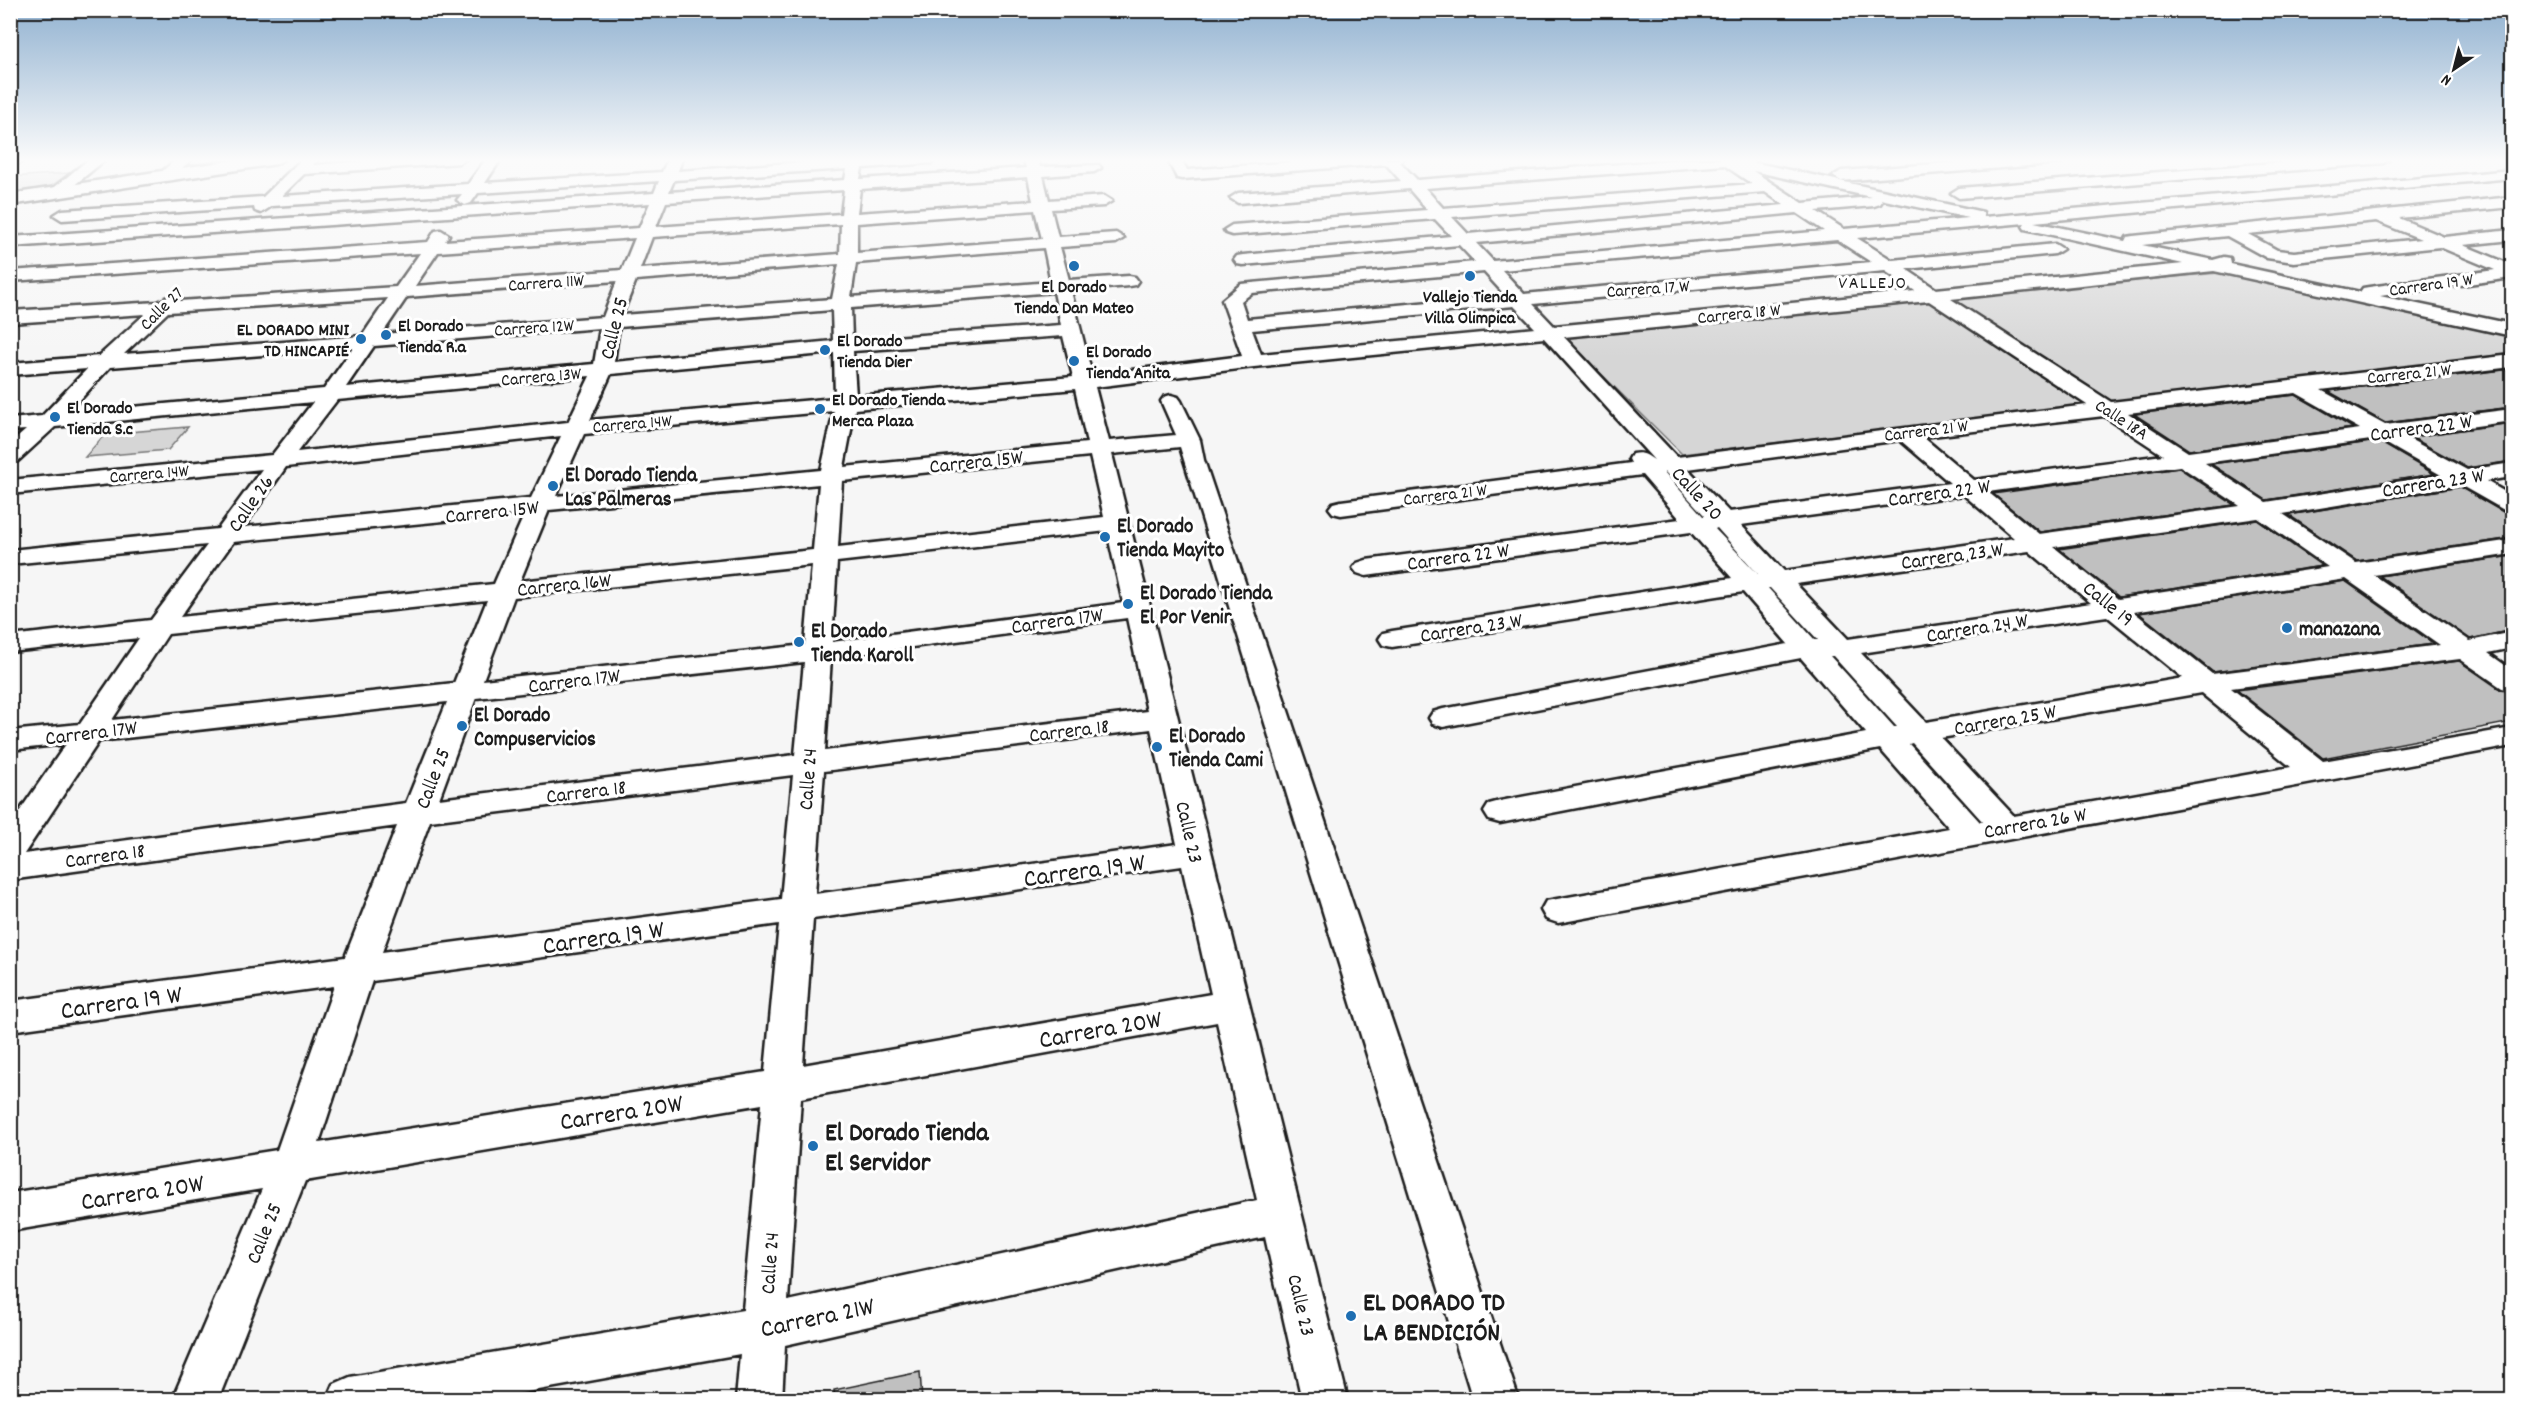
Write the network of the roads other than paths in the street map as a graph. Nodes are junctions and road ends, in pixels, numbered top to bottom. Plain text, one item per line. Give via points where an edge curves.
1 (45, 225) edge
2 (244, 225) junction
3 (247, 225) edge
4 (448, 225) edge
5 (648, 225) edge
6 (750, 225) edge
7 (849, 225) edge
8 (1046, 225) edge
9 (1297, 225) edge
10 (1441, 225) edge
11 (1623, 225) edge
12 (1645, 225) edge
13 (1827, 225) edge
14 (1930, 225) edge
15 (2017, 225) edge
16 (2036, 225) edge
17 (2044, 225) edge
18 (2291, 225) edge
19 (2400, 225) edge
20 (1232, 230) dead end
21 (2229, 231) junction
22 (645, 232) junction
23 (1841, 234) junction
24 (2512, 234) edge
25 (1116, 238) dead end
26 (1455, 240) junction
27 (18, 241) edge
28 (2125, 241) junction
29 (2440, 241) junction
30 (1050, 243) junction
31 (2107, 243) junction
32 (433, 247) junction
33 (1675, 249) junction
34 (10, 252) edge
35 (848, 259) junction
36 (1243, 260) dead end
37 (203, 264) junction
38 (2219, 264) junction
39 (1890, 266) junction
40 (2085, 266) dead end
41 (1479, 267) junction
42 (2512, 272) edge
43 (628, 275) junction
44 (10, 276) edge
45 (2106, 278) junction
46 (1129, 281) dead end
47 (1716, 283) junction
48 (1060, 285) junction
49 (403, 292) junction
50 (1932, 294) junction
51 (2357, 294) junction
52 (1508, 299) junction
53 (841, 302) junction
54 (166, 306) junction
55 (1751, 312) junction
56 (2512, 314) edge
57 (10, 317) edge
58 (2482, 318) junction
59 (2463, 320) junction
60 (610, 321) junction
61 (1241, 324) junction
62 (2512, 324) edge
63 (1071, 330) junction
64 (2512, 330) edge
65 (1539, 333) junction
66 (366, 341) junction
67 (844, 346) junction
68 (105, 361) junction
69 (1254, 361) junction
70 (2512, 361) edge
71 (10, 369) edge
72 (603, 370) junction
73 (1083, 382) junction
74 (2296, 385) junction
75 (330, 396) junction
76 (1171, 401) dead end
77 (846, 404) junction
78 (2105, 408) junction
79 (2512, 415) edge
80 (1616, 418) junction
81 (48, 422) junction
82 (10, 424) edge
83 (575, 428) junction
84 (2380, 432) junction
85 (1905, 433) junction
86 (1189, 441) junction
87 (1099, 449) junction
88 (10, 456) edge
89 (2183, 459) junction
90 (279, 461) junction
91 (1671, 464) junction
92 (1648, 468) junction
93 (2512, 470) edge
94 (831, 475) junction
95 (2459, 477) junction
96 (10, 487) edge
97 (1968, 488) junction
98 (2512, 505) edge
99 (538, 507) junction
100 (1341, 508) dead end
101 (2262, 510) junction
102 (1723, 520) junction
103 (1117, 523) junction
104 (1698, 524) junction
105 (226, 537) junction
106 (2034, 544) junction
107 (2512, 547) edge
108 (10, 557) edge
109 (825, 558) junction
110 (1366, 568) dead end
111 (2355, 573) junction
112 (1777, 579) junction
113 (1750, 583) junction
114 (504, 590) junction
115 (2114, 606) junction
116 (1137, 609) junction
117 (160, 627) junction
118 (1392, 639) dead end
119 (2512, 640) edge
120 (10, 644) edge
121 (1808, 648) junction
122 (1841, 648) junction
123 (2466, 650) junction
124 (818, 652) junction
125 (2512, 682) edge
126 (2206, 683) junction
127 (466, 692) junction
128 (1163, 718) junction
129 (1443, 718) dead end
130 (89, 731) junction
131 (1921, 734) junction
132 (2512, 737) edge
133 (1888, 738) junction
134 (10, 741) edge
135 (807, 764) junction
136 (2316, 771) junction
137 (419, 812) junction
138 (1500, 812) dead end
139 (2007, 828) junction
140 (1972, 834) junction
141 (10, 850) edge
142 (1195, 853) junction
143 (10, 868) edge
144 (798, 909) junction
145 (1557, 909) dead end
146 (358, 969) junction
147 (1231, 1005) junction
148 (10, 1016) edge
149 (782, 1085) junction
150 (291, 1167) junction
151 (10, 1212) edge
152 (1281, 1214) junction
153 (764, 1328) junction
154 (195, 1400) edge
155 (350, 1400) edge
156 (759, 1400) edge
157 (1325, 1400) edge
158 (1496, 1400) edge

1 - 27 street
2 - 3 street
2 - 27 street
2 - 37 street, Calle 27
4 - 32 street, Calle 26
5 - 22 street, Calle 25
6 - 22 street
7 - 35 street, Calle 24
8 - 30 street, Calle 23
9 - 20 street
10 - 26 street, Calle 20
11 - 26 street
12 - 33 street
13 - 23 street, Calle 18A
14 - 23 street
15 - 39 street, Carrera 17 W via 2060,252
16 - 31 street
17 - 28 street
18 - 21 street
19 - 29 street
21 - 28 street
21 - 29 street via 2273,254 2294,257
22 - 32 street
22 - 43 street, Calle 25
23 - 33 street
23 - 39 street, Calle 18A
24 - 29 street
25 - 30 street, Carrera 11W
26 - 36 street
26 - 41 street, Calle 20
27 - 34 street
28 - 31 street
28 - 38 street
29 - 42 street
30 - 35 street, Carrera 11W
30 - 48 street, Calle 23
31 - 38 street
32 - 37 street
32 - 49 street, Calle 26
33 - 41 street
33 - 47 street
35 - 43 street, Carrera 11W
35 - 53 street, Calle 24
37 - 44 street
37 - 54 street, Calle 27
38 - 45 street, Carrera 18 W
38 - 51 street
39 - 47 street, Carrera 17 W
39 - 50 street, Calle 18A
40 - 45 street
41 - 52 street, Calle 20
41 - 61 street via 1247,288 1231,300
42 - 51 street, Carrera 19 W
43 - 49 street, Carrera 11W
43 - 60 street, Calle 25
45 - 50 street, Carrera 18 W
46 - 48 street, Carrera 12W
47 - 52 street, Carrera 17 W
47 - 55 street
48 - 53 street, Carrera 12W
48 - 63 street, Calle 23
49 - 54 street, Carrera 11W
49 - 66 street, Calle 26
50 - 55 street, Carrera 18 W
50 - 78 street, Calle 18A
51 - 58 street
51 - 59 street
52 - 61 street, Carrera 17 W
52 - 65 street, Calle 20
53 - 60 street, Carrera 12W
53 - 67 street, Calle 24
54 - 57 street, Carrera 11W
54 - 68 street, Calle 27
55 - 65 street, Carrera 18 W
56 - 58 street
58 - 59 street
58 - 62 street
59 - 64 street
60 - 66 street, Carrera 12W
60 - 72 street, Calle 25
61 - 69 street
63 - 67 street, Carrera 13W
63 - 73 street, Calle 23
65 - 69 street, Carrera 18 W
65 - 80 street, Calle 20
66 - 68 street, Carrera 12W
66 - 75 street, Calle 26
67 - 72 street, Carrera 13W
67 - 77 street, Calle 24
68 - 71 street, Carrera 12W
68 - 81 street, Calle 27
69 - 73 street, Carrera 14W
70 - 74 street, Carrera 21 W
72 - 75 street, Carrera 13W
72 - 83 street, Calle 25
73 - 77 street, Carrera 14W
73 - 87 street, Calle 23
74 - 78 street, Carrera 21 W
74 - 84 street
75 - 81 street, Carrera 13W
75 - 90 street, Calle 26
76 - 86 street
77 - 83 street, Carrera 14W
77 - 94 street, Calle 24
78 - 85 street, Carrera 21 W
78 - 89 street, Calle 18A
79 - 84 street, Carrera 22 W
80 - 91 street, Calle 20
80 - 92 street, Calle 20
81 - 82 street, Carrera 13W
81 - 88 street, Calle 27
83 - 90 street, Carrera 14W
83 - 99 street, Calle 25
84 - 89 street, Carrera 22 W
84 - 95 street
85 - 91 street, Carrera 21 W
85 - 97 street, Calle 19
86 - 87 street, Carrera 15W
86 - 158 street
87 - 94 street, Carrera 15W
87 - 103 street, Calle 23
89 - 97 street, Carrera 22 W
89 - 101 street, Calle 18A
90 - 96 street, Carrera 14W
90 - 105 street, Calle 26
91 - 92 street, Carrera 21 W
91 - 102 street, Calle 20
92 - 100 street, Carrera 21 W
92 - 104 street, Calle 20
93 - 95 street, Carrera 23 W
94 - 99 street, Carrera 15W
94 - 109 street, Calle 24
95 - 98 street
95 - 101 street, Carrera 23 W
97 - 102 street, Carrera 22 W
97 - 106 street, Calle 19
99 - 105 street, Carrera 15W
99 - 114 street, Calle 25
101 - 106 street, Carrera 23 W
101 - 111 street, Calle 18A
102 - 104 street, Carrera 22 W
102 - 112 street, Calle 20
103 - 109 street, Carrera 16W
103 - 116 street, Calle 23
104 - 110 street, Carrera 22 W
104 - 113 street, Calle 20
105 - 108 street, Carrera 15W
105 - 117 street, Calle 26
106 - 112 street, Carrera 23 W
106 - 115 street, Calle 19
107 - 111 street, Carrera 24 W
109 - 114 street, Carrera 16W
109 - 124 street, Calle 24
111 - 115 street, Carrera 24 W
111 - 123 street, Calle 18A
112 - 113 street, Carrera 23 W
112 - 122 street, Calle 20
113 - 118 street, Carrera 23 W
113 - 121 street, Calle 20
114 - 117 street, Carrera 16W
114 - 127 street, Calle 25
115 - 122 street, Carrera 24 W
115 - 126 street, Calle 19
116 - 124 street, Carrera 17W
116 - 128 street, Calle 23
117 - 120 street, Carrera 16W
117 - 130 street, Calle 26
119 - 123 street, Carrera 25 W
121 - 122 street, Carrera 24 W
121 - 129 street, Carrera 24 W
121 - 133 street, Calle 20
122 - 131 street, Calle 20
123 - 125 street, Calle 18A
123 - 126 street, Carrera 25 W
124 - 127 street, Carrera 17W
124 - 135 street, Calle 24
126 - 131 street, Carrera 25 W
126 - 136 street, Calle 19
127 - 130 street, Carrera 17W
127 - 137 street, Calle 25
128 - 135 street, Carrera 18
128 - 142 street, Calle 23
130 - 134 street, Carrera 17W
130 - 141 street, Calle 26
131 - 133 street, Carrera 25 W
131 - 139 street, Calle 20
132 - 136 street, Carrera 26 W
133 - 138 street, Carrera 25 W
133 - 140 street, Calle 20
135 - 137 street, Carrera 18
135 - 144 street, Calle 24
136 - 139 street, Carrera 26 W
137 - 143 street, Carrera 18
137 - 146 street, Calle 25
139 - 140 street, Carrera 26 W
140 - 145 street, Carrera 26 W
142 - 144 street, Carrera 19 W
142 - 147 street, Calle 23
144 - 146 street, Carrera 19 W
144 - 149 street, Calle 24
146 - 148 street, Carrera 19 W
146 - 150 street, Calle 25
147 - 149 street, Carrera 20W
147 - 152 street, Calle 23
149 - 150 street, Carrera 20W
149 - 153 street, Calle 24
150 - 151 street, Carrera 20W
150 - 154 street, Calle 25
152 - 153 street, Carrera 21W
152 - 157 street, Calle 23
153 - 155 street, Carrera 21W
153 - 156 street, Calle 24

